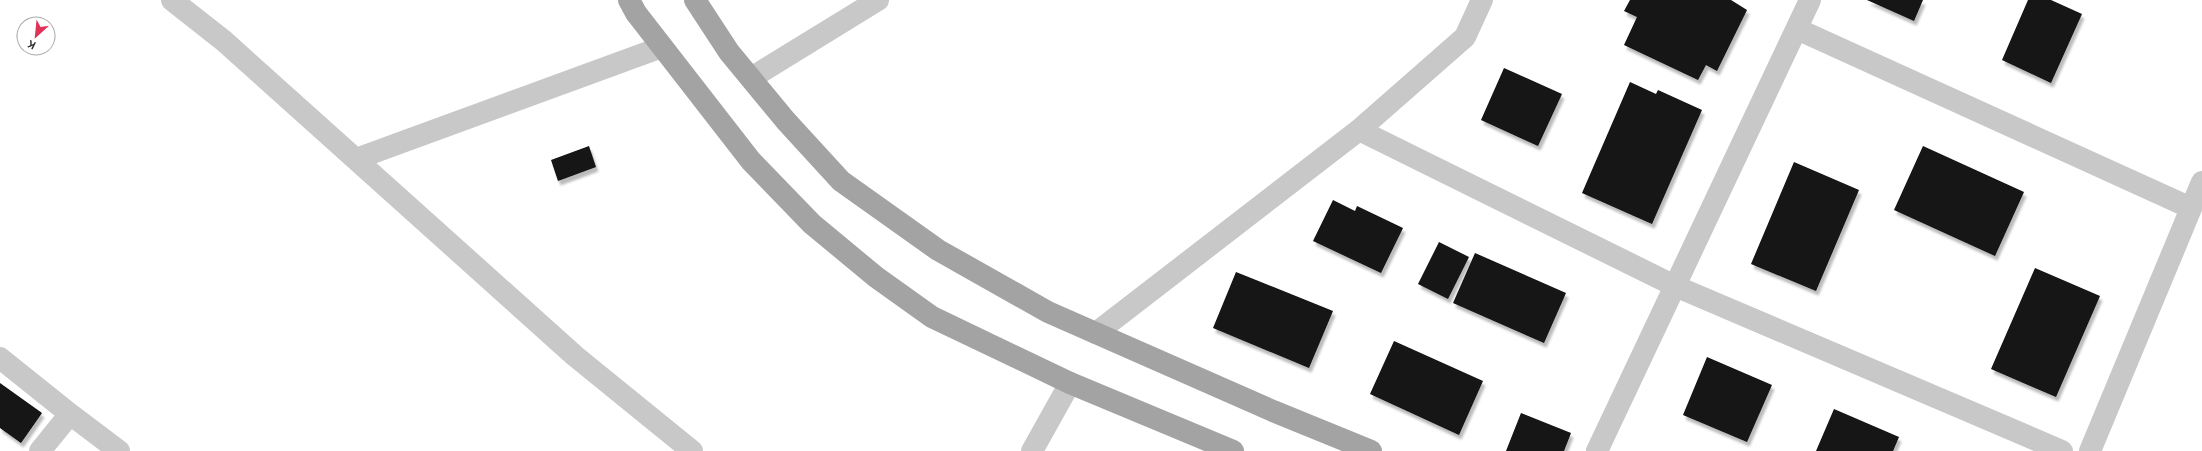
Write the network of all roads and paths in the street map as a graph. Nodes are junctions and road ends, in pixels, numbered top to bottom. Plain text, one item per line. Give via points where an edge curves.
1 (172, 0) edge
2 (630, 0) edge
3 (695, 0) edge
4 (878, 0) edge
5 (1482, 0) edge
6 (1810, 0) edge
7 (1796, 29) junction
8 (662, 47) junction
9 (750, 78) junction
10 (1359, 130) junction
11 (356, 159) junction
12 (2202, 182) edge
13 (2191, 208) junction
14 (1675, 286) junction
15 (1096, 333) junction
16 (0, 358) edge
17 (1070, 383) junction
18 (70, 414) junction
19 (40, 451) edge
20 (119, 451) edge
21 (692, 451) edge
22 (1032, 451) edge
23 (1233, 451) edge
24 (1371, 451) edge
25 (1597, 451) edge
26 (2062, 451) edge
27 (2090, 451) edge

1 - 11 street via 224,41
2 - 8 main road via 636,13
3 - 9 main road via 729,52
4 - 9 street
5 - 10 street via 1465,37
6 - 7 street
7 - 13 street
7 - 14 street
8 - 11 street
8 - 17 main road via 751,161 812,224 876,277 932,317
9 - 15 main road via 786,122 841,181 938,250 1048,312
10 - 14 street
10 - 15 street
11 - 21 street via 575,356
12 - 13 street
13 - 27 street
14 - 25 street
14 - 26 street
15 - 24 main road
16 - 18 street
17 - 22 street
17 - 23 main road
18 - 19 street
18 - 20 street

